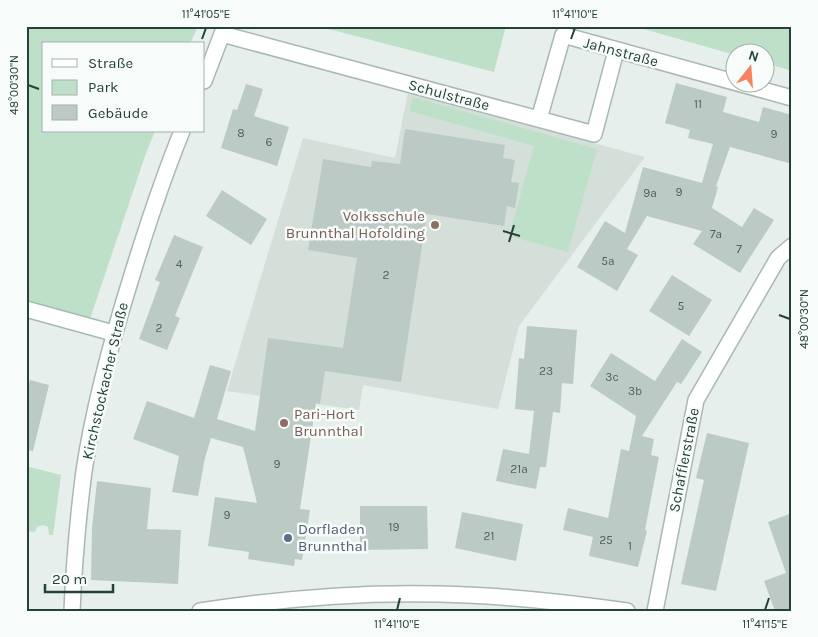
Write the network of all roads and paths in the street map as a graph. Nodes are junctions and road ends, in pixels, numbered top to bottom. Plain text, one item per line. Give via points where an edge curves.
1 (223, 30) edge
2 (616, 51) junction
3 (205, 78) edge
4 (792, 98) edge
5 (539, 119) junction
6 (182, 132) edge
7 (792, 246) edge
8 (26, 309) edge
9 (113, 333) junction
10 (304, 605) edge
11 (72, 611) edge
12 (200, 611) edge
13 (627, 611) edge
14 (655, 611) edge

1 - 3 street
1 - 5 street, Schulstraße
2 - 4 street, Jahnstraße
2 - 5 street, Jahnstraße via 563,35
2 - 5 street, Schulstraße via 594,134
6 - 9 street, Kirchstockacher Straße via 145,231
7 - 14 street, Schafflerstraße via 778,258 696,400
8 - 9 street
9 - 11 street, Kirchstockacher Straße via 84,470
10 - 12 street
10 - 13 street via 392,594 440,594 553,601

